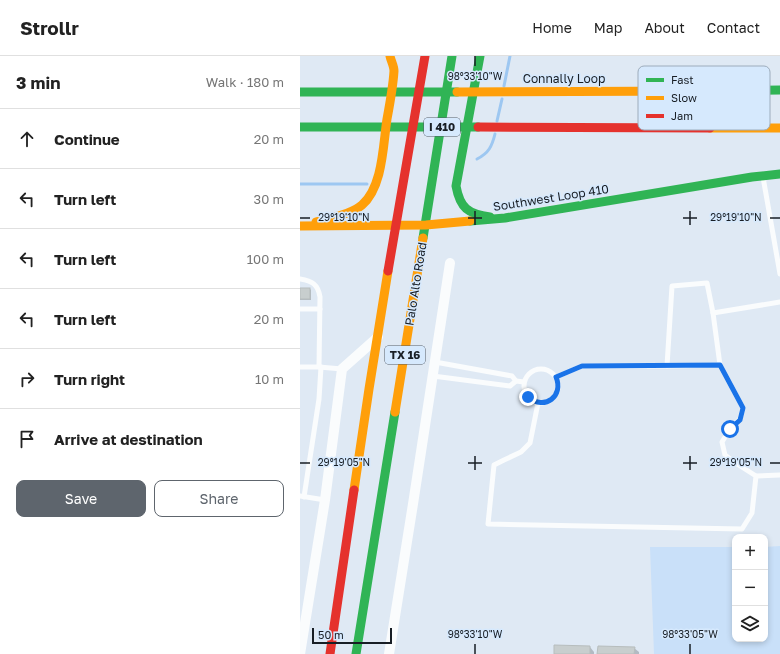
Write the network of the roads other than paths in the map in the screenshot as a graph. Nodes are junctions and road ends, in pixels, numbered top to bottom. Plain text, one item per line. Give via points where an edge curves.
1 (390, 56) edge
2 (425, 56) edge
3 (452, 56) edge
4 (480, 56) edge
5 (770, 90) edge
6 (780, 90) edge
7 (638, 91) edge
8 (300, 92) edge
9 (300, 127) edge
10 (638, 127) edge
11 (770, 128) edge
12 (780, 128) edge
13 (780, 174) edge
14 (762, 176) junction
15 (505, 218) junction
16 (426, 225) junction
17 (300, 226) edge
18 (396, 226) junction
19 (450, 263) dead end
20 (780, 274) edge
21 (300, 279) edge
22 (780, 302) edge
23 (300, 309) edge
24 (320, 309) junction
25 (713, 313) junction
26 (378, 337) junction
27 (435, 362) junction
28 (720, 365) junction
29 (667, 366) junction
30 (300, 367) edge
31 (320, 367) junction
32 (342, 369) junction
33 (432, 376) junction
34 (556, 377) junction
35 (516, 381) junction
36 (524, 382) junction
37 (538, 403) junction
38 (780, 475) edge
39 (756, 476) junction
40 (302, 496) edge
41 (325, 500) junction
42 (303, 620) edge
43 (302, 631) edge
44 (300, 654) edge
45 (330, 654) edge
46 (356, 654) edge
47 (389, 654) edge

1 - 17 main road via 394,69 380,171 373,190 361,206 349,212
2 - 18 main road
3 - 16 main road, Palo Alto Road / TX 16
4 - 15 main road via 456,186 462,205 469,211 481,216
5 - 6 main road, Connally Loop
7 - 8 main road, Connally Loop
9 - 10 main road, I 410
11 - 12 main road, I 410
13 - 14 main road, Southwest Loop 410
14 - 15 main road, Southwest Loop 410
14 - 20 lane
15 - 16 main road, Southwest Loop 410
16 - 18 main road, Southwest Loop 410
16 - 46 main road, Palo Alto Road / TX 16
17 - 18 main road, Southwest Loop 410
18 - 26 main road, TX 16
19 - 27 street
21 - 24 lane via 314,284 318,290
22 - 25 lane
23 - 24 lane
24 - 31 lane
25 - 28 lane
25 - 29 lane via 707,283 672,286
26 - 32 street
26 - 45 main road, TX 16
27 - 33 street
27 - 35 lane via 512,376
28 - 29 lane
28 - 39 lane via 743,408 740,420 730,429 722,442 725,455
29 - 34 lane via 582,366
30 - 31 lane
31 - 32 lane
31 - 40 lane via 319,399
32 - 41 street
33 - 35 lane via 510,386
33 - 47 street
34 - 36 lane via 552,372 542,368 531,371
34 - 37 lane via 557,393 549,401
35 - 36 lane
36 - 37 lane via 528,397
37 - 39 lane via 530,443 521,452 494,465 488,524 742,528 752,513
38 - 39 lane
40 - 41 lane
41 - 42 street
42 - 43 street
43 - 44 street

